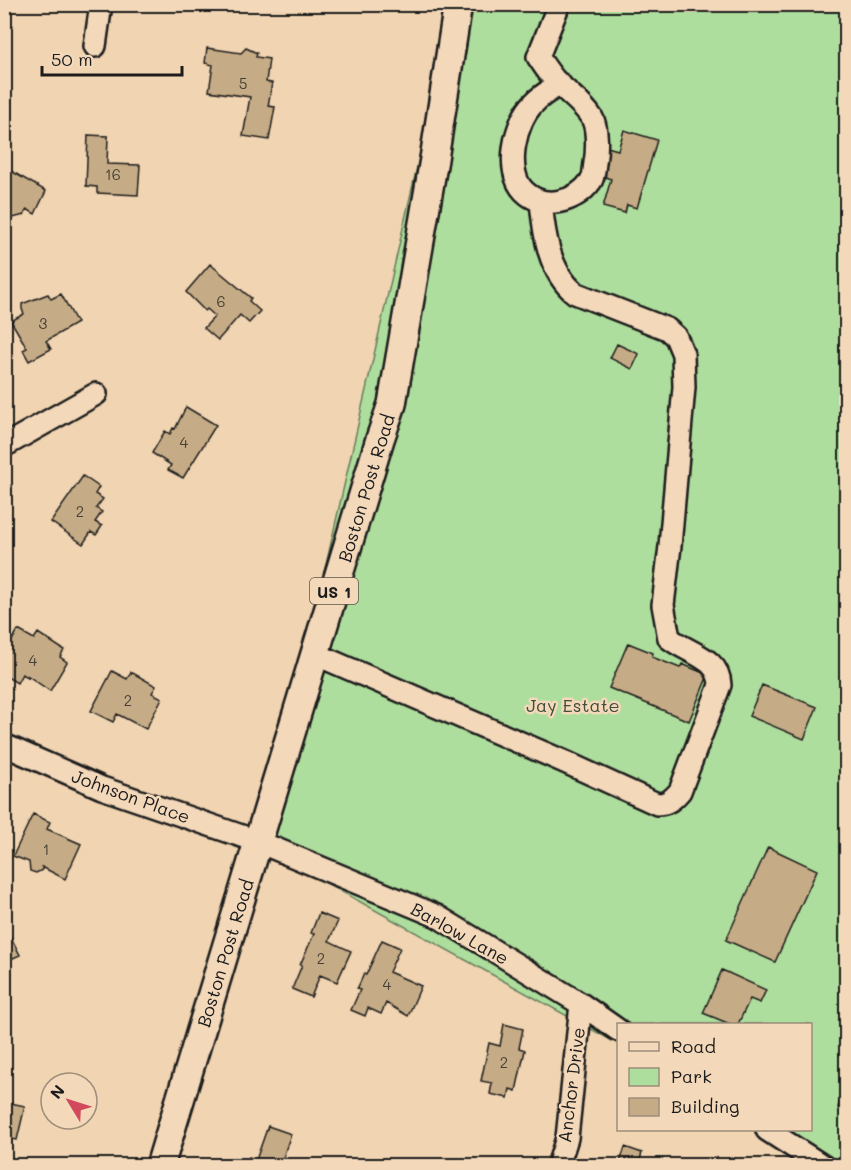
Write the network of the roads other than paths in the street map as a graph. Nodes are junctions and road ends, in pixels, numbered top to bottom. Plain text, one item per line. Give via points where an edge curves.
1 (101, 4) edge
2 (458, 4) edge
3 (559, 4) edge
4 (95, 46) dead end
5 (560, 84) junction
6 (541, 202) junction
7 (96, 394) dead end
8 (4, 446) edge
9 (315, 654) junction
10 (4, 745) edge
11 (259, 842) junction
12 (581, 1004) junction
13 (617, 1029) edge
14 (768, 1131) edge
15 (160, 1166) edge
16 (558, 1166) edge
17 (823, 1166) edge

1 - 4 street
2 - 9 main road, Boston Post Road / US 1 via 392,404
3 - 5 street via 538,57
5 - 6 street via 533,103 518,127 514,148 514,174 523,191
5 - 6 street via 594,120 597,150 593,180 563,202
6 - 9 street via 552,258 567,286 575,293 667,329 676,337 683,354 684,387 663,605 669,638 715,666 720,686 680,791 671,801 657,804
7 - 8 street
9 - 11 main road, Boston Post Road / US 1
10 - 11 street, Johnson Place via 102,788
11 - 12 street, Barlow Lane via 437,916
11 - 15 main road, Boston Post Road / US 1
12 - 13 street, Barlow Lane
12 - 16 street, Anchor Drive via 567,1138
14 - 17 street

